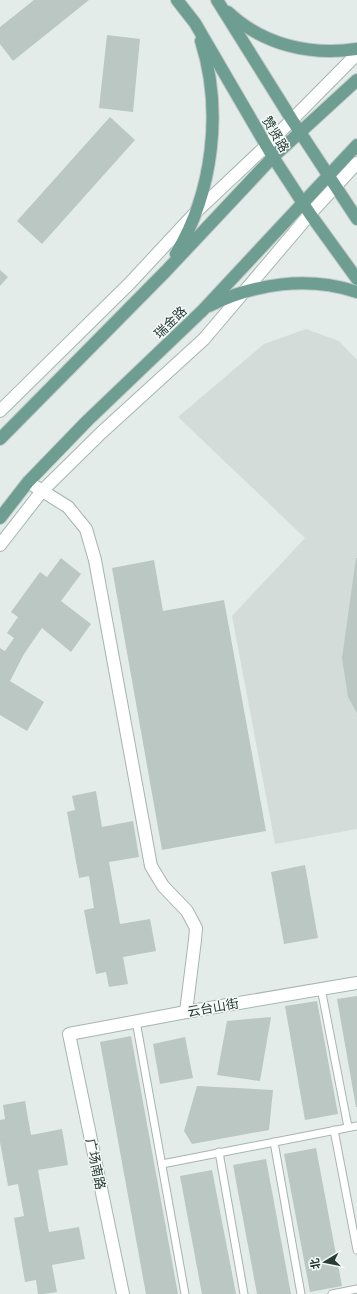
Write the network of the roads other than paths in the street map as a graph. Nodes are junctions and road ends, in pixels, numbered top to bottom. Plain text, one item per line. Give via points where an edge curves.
1 (177, 0) edge
2 (218, 2) edge
3 (195, 23) junction
4 (357, 50) edge
5 (357, 54) edge
6 (357, 80) edge
7 (292, 120) junction
8 (300, 132) junction
9 (357, 144) edge
10 (266, 146) junction
11 (273, 157) junction
12 (357, 163) edge
13 (332, 181) junction
14 (303, 204) junction
15 (196, 212) junction
16 (310, 214) junction
17 (357, 219) edge
18 (166, 271) junction
19 (357, 279) edge
20 (244, 292) junction
21 (357, 292) edge
22 (203, 310) junction
23 (0, 410) edge
24 (0, 439) edge
25 (28, 482) junction
26 (42, 491) junction
27 (0, 518) edge
28 (0, 545) edge
29 (357, 983) edge
30 (322, 988) junction
31 (186, 1012) junction
32 (136, 1021) junction
33 (69, 1034) joint
34 (357, 1126) edge
35 (348, 1127) junction
36 (334, 1130) junction
37 (274, 1142) junction
38 (219, 1152) junction
39 (162, 1164) junction
40 (357, 1250) edge
41 (357, 1289) edge
42 (123, 1294) edge
43 (185, 1294) edge
44 (244, 1294) edge
45 (301, 1294) edge
46 (332, 1294) edge

1 - 3 main road, 赞贤路
2 - 4 main road via 233,17 265,38 301,50
2 - 7 main road, 赞贤路
3 - 10 main road, 赞贤路
3 - 15 main road via 208,69 212,117 208,168
5 - 7 street
6 - 8 main road
7 - 8 main road, 赞贤路
7 - 10 street
8 - 11 main road
8 - 13 main road, 赞贤路
9 - 13 main road, 瑞金路
10 - 11 main road, 赞贤路
10 - 15 street
11 - 14 main road, 赞贤路
11 - 18 main road
12 - 13 street
13 - 14 main road, 瑞金路
13 - 16 street
13 - 17 main road, 赞贤路
14 - 16 main road, 赞贤路
14 - 22 main road, 瑞金路
15 - 18 main road
15 - 23 street via 130,283
16 - 19 main road, 赞贤路
16 - 20 street
18 - 24 main road
20 - 21 main road via 299,284
20 - 22 main road
20 - 26 street via 204,339
22 - 25 main road, 瑞金路 via 87,421
25 - 26 street
25 - 27 main road, 瑞金路
26 - 28 street
26 - 31 street via 68,507 86,529 95,560 151,866 163,886 187,911 196,928
29 - 30 street, 云台山街
30 - 31 street, 云台山街
30 - 35 lane
31 - 32 street, 云台山街
32 - 33 street, 云台山街
32 - 39 lane
33 - 42 street, 广场南路
34 - 35 lane
35 - 36 lane
36 - 37 lane
36 - 40 lane
37 - 38 lane
37 - 45 lane
38 - 39 lane
38 - 44 lane
39 - 43 lane
41 - 46 lane

